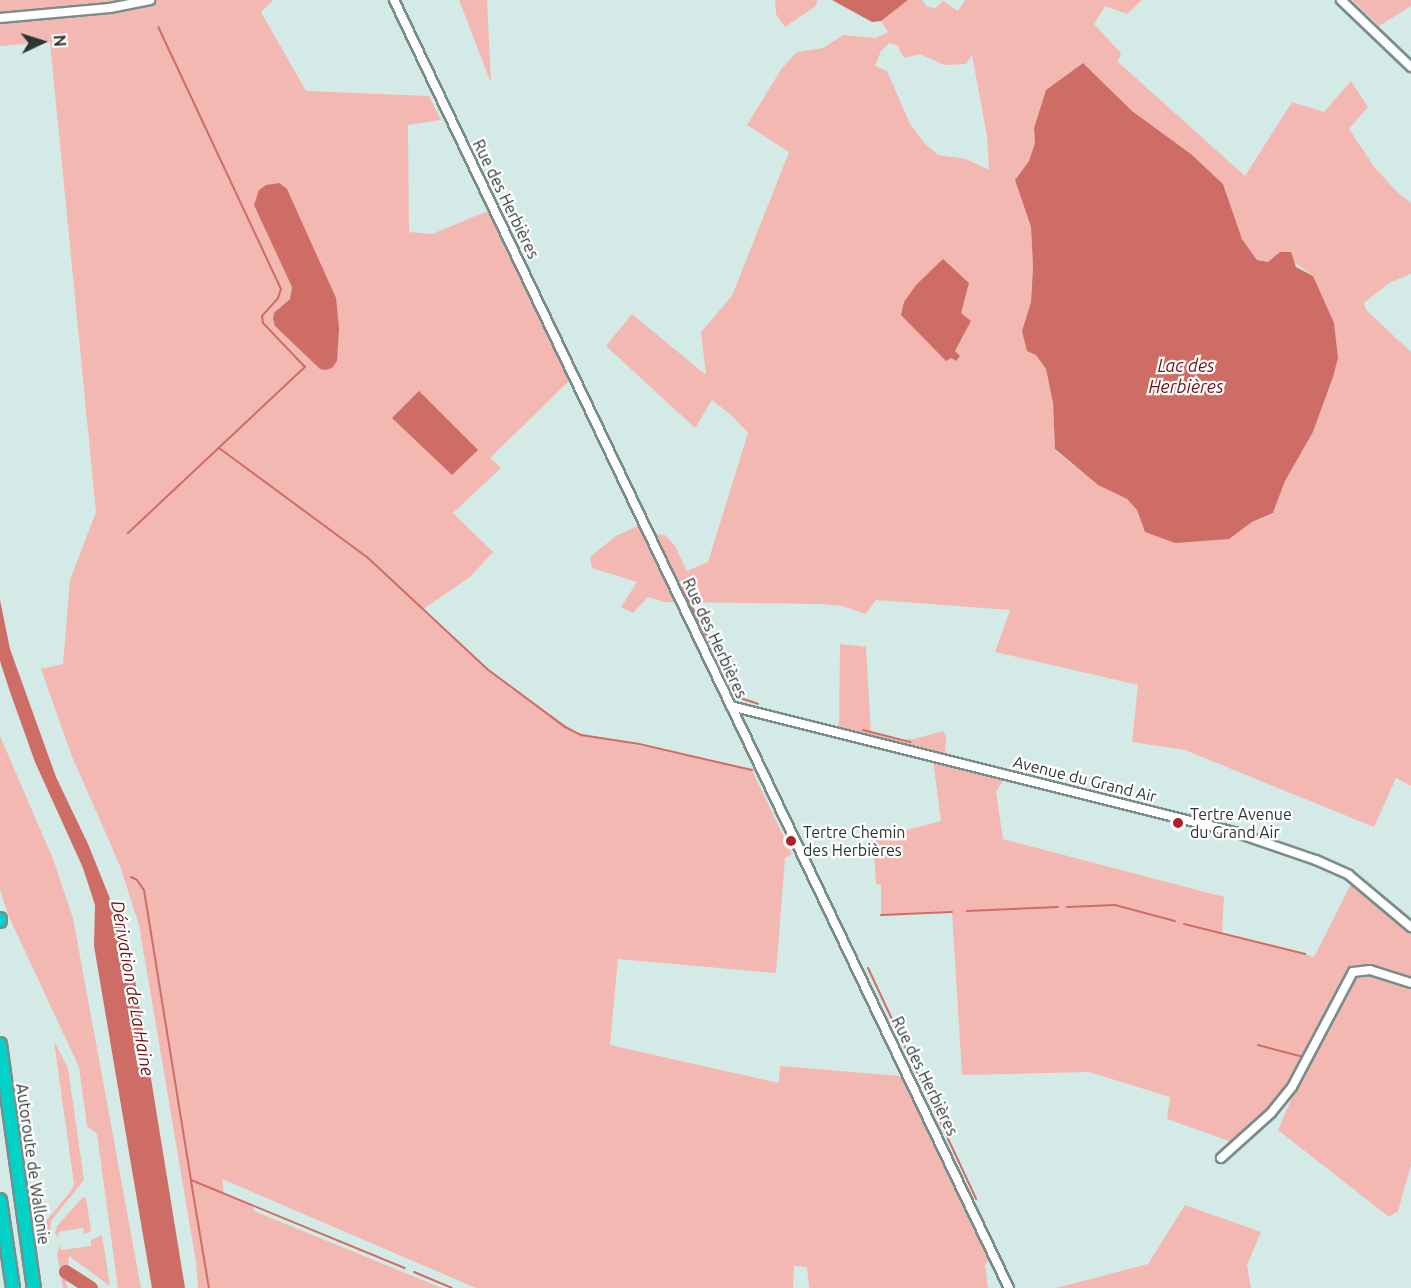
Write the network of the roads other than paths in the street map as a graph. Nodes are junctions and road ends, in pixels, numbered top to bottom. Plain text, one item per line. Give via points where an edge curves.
1 (150, 0) edge
2 (394, 0) edge
3 (1341, 0) edge
4 (0, 18) edge
5 (1411, 67) edge
6 (731, 706) junction
7 (1411, 927) edge
8 (1411, 983) edge
9 (0, 1044) edge
10 (1221, 1158) dead end
11 (0, 1200) edge
12 (13, 1288) edge
13 (34, 1288) edge
14 (1009, 1288) edge

1 - 4 street via 110,8
2 - 6 street, Rue des Herbières
3 - 5 street
6 - 7 street, Avenue du Grand Air via 1257,839 1349,875
6 - 14 street, Rue des Herbières
8 - 10 street via 1370,970 1353,972 1292,1087
9 - 13 highway, Autoroute de Wallonie
11 - 12 highway

